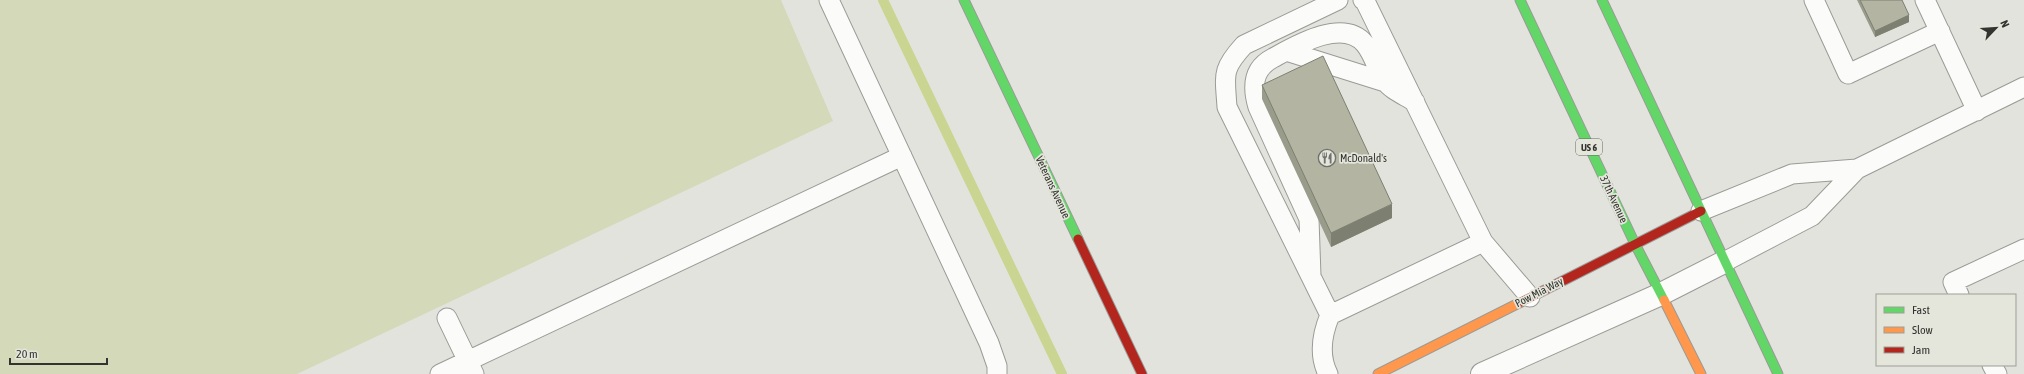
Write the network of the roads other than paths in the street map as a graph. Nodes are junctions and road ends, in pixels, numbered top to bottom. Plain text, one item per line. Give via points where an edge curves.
1 (829, 0) edge
2 (964, 0) edge
3 (1338, 0) edge
4 (1363, 0) edge
5 (1520, 0) edge
6 (1602, 0) edge
7 (1814, 0) edge
8 (1925, 0) edge
9 (1940, 31) junction
10 (1286, 51) junction
11 (1385, 82) junction
12 (2024, 87) edge
13 (1415, 102) junction
14 (1977, 111) junction
15 (902, 156) junction
16 (1857, 169) junction
17 (1701, 211) junction
18 (1484, 242) junction
19 (1635, 244) junction
20 (2024, 249) edge
21 (1724, 262) junction
22 (1311, 276) junction
23 (1661, 294) junction
24 (1959, 294) edge
25 (1530, 297) junction
26 (1330, 315) junction
27 (447, 318) dead end
28 (471, 367) edge
29 (440, 374) edge
30 (997, 374) edge
31 (1142, 374) edge
32 (1328, 374) edge
33 (1378, 374) edge
34 (1482, 374) edge
35 (1701, 374) edge
36 (1778, 374) edge

1 - 15 lane
2 - 31 main road, Veterans Avenue
3 - 22 lane via 1244,45 1232,58 1225,71 1227,107
4 - 13 lane
5 - 19 main road, 37th Avenue / US 6
6 - 17 main road
7 - 9 lane via 1848,74
8 - 9 lane
9 - 14 lane
10 - 11 lane
10 - 11 lane via 1307,40 1332,32 1353,36 1364,42
10 - 22 lane via 1266,62 1255,76 1254,93 1309,220
11 - 13 lane
12 - 14 lane
13 - 18 lane
14 - 16 lane
15 - 28 lane
15 - 30 lane via 989,343
16 - 17 lane via 1792,174
16 - 21 lane via 1812,216
17 - 19 main road, Pow Mia Way
17 - 21 main road
18 - 25 lane
18 - 26 lane
19 - 23 main road, 37th Avenue / US 6
19 - 25 main road, Pow Mia Way
20 - 24 lane via 1953,282
21 - 23 street
21 - 36 main road
22 - 26 lane
23 - 34 street
23 - 35 main road, 37th Avenue / US 6
25 - 33 main road, Pow Mia Way
26 - 32 lane via 1323,332 1321,348
27 - 28 lane
28 - 29 lane

